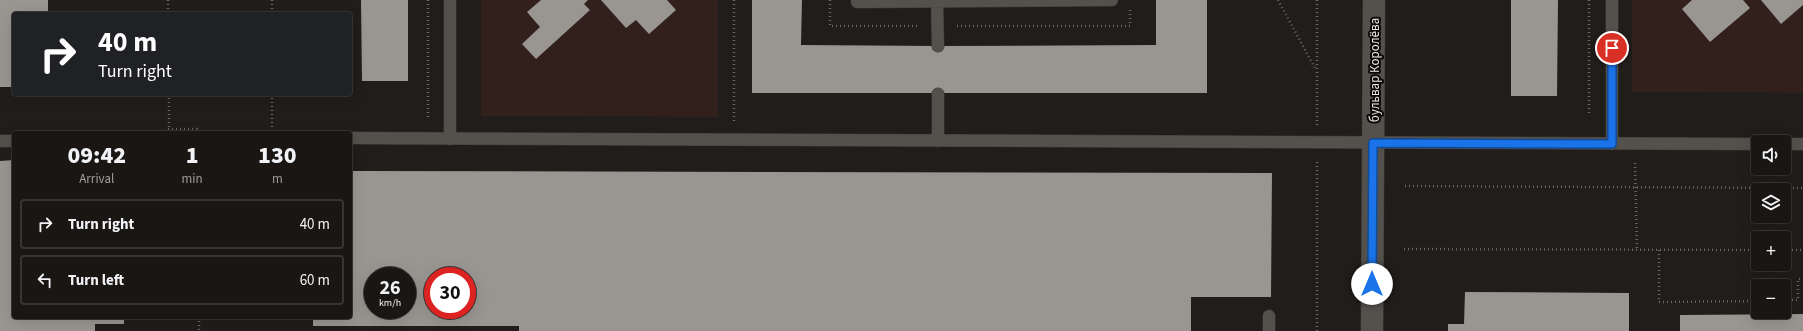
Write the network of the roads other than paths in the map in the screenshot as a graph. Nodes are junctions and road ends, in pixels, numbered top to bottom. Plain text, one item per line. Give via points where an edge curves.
1 (450, 0) edge
2 (857, 0) edge
3 (1112, 0) edge
4 (1374, 0) edge
5 (1612, 0) edge
6 (937, 2) junction
7 (938, 46) dead end
8 (938, 94) dead end
9 (352, 138) edge
10 (450, 138) junction
11 (0, 141) edge
12 (938, 141) junction
13 (12, 142) edge
14 (1373, 143) junction
15 (1612, 144) junction
16 (1751, 144) edge
17 (1791, 144) edge
18 (1803, 144) edge
19 (1269, 316) dead end
20 (1269, 331) edge
21 (1372, 331) edge

1 - 10 lane
2 - 6 lane
3 - 6 lane
4 - 14 street, бульвар Королёва
5 - 15 lane
6 - 7 lane
8 - 12 lane
9 - 10 lane
10 - 12 lane
11 - 13 lane
12 - 14 lane
14 - 15 lane
14 - 21 street, бульвар Королёва
15 - 16 lane
17 - 18 lane
19 - 20 lane

